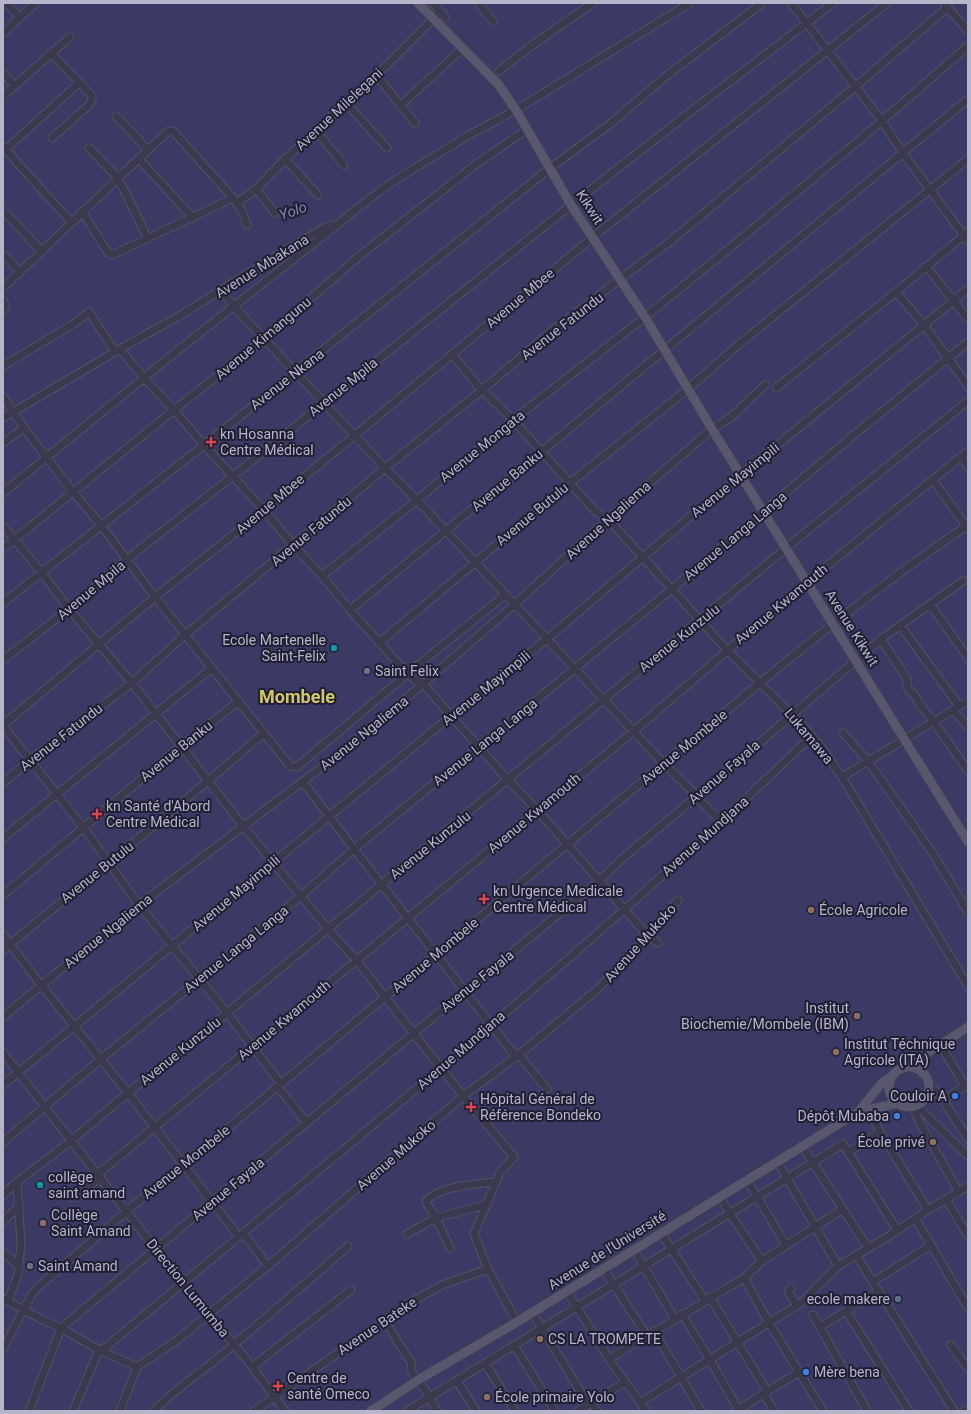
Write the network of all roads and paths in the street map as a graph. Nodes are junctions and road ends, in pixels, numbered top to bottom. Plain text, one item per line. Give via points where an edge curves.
1 (6, 3) edge
2 (36, 3) edge
3 (414, 3) edge
4 (418, 3) edge
5 (433, 3) edge
6 (478, 3) edge
7 (593, 3) edge
8 (690, 3) edge
9 (762, 3) edge
10 (791, 3) edge
11 (833, 3) edge
12 (887, 3) edge
13 (946, 5) edge
14 (437, 15) junction
15 (20, 18) junction
16 (493, 22) dead end
17 (807, 24) junction
18 (968, 31) edge
19 (3, 33) edge
20 (70, 37) dead end
21 (968, 46) edge
22 (828, 50) junction
23 (466, 51) junction
24 (51, 53) junction
25 (499, 71) dead end
26 (3, 73) edge
27 (376, 75) junction
28 (79, 83) junction
29 (14, 85) junction
30 (856, 86) junction
31 (3, 96) edge
32 (968, 99) edge
33 (346, 104) junction
34 (401, 105) junction
35 (516, 110) junction
36 (116, 116) dead end
37 (882, 121) junction
38 (415, 123) dead end
39 (526, 130) junction
40 (316, 132) junction
41 (52, 138) dead end
42 (89, 148) dead end
43 (387, 148) dead end
44 (4, 149) edge
45 (148, 150) junction
46 (902, 152) junction
47 (968, 158) edge
48 (139, 159) junction
49 (285, 159) junction
50 (344, 165) dead end
51 (550, 168) junction
52 (118, 178) junction
53 (256, 189) junction
54 (929, 190) junction
55 (318, 195) dead end
56 (233, 198) junction
57 (238, 205) junction
58 (571, 205) junction
59 (82, 211) junction
60 (275, 213) dead end
61 (5, 215) edge
62 (193, 218) junction
63 (71, 222) junction
64 (247, 225) dead end
65 (337, 225) junction
66 (967, 236) edge
67 (593, 237) junction
68 (148, 239) junction
69 (41, 251) junction
70 (3, 254) edge
71 (926, 266) junction
72 (20, 272) junction
73 (620, 280) junction
74 (3, 288) edge
75 (968, 289) edge
76 (221, 291) junction
77 (896, 292) junction
78 (954, 300) junction
79 (3, 301) edge
80 (234, 307) junction
81 (3, 310) edge
82 (645, 317) junction
83 (968, 319) edge
84 (924, 325) junction
85 (264, 339) junction
86 (968, 342) edge
87 (118, 350) junction
88 (664, 351) junction
89 (452, 354) junction
90 (948, 357) junction
91 (3, 366) edge
92 (296, 372) junction
93 (144, 378) junction
94 (765, 385) dead end
95 (968, 386) edge
96 (776, 388) dead end
97 (688, 389) junction
98 (482, 390) junction
99 (3, 397) edge
100 (968, 401) edge
101 (324, 402) junction
102 (174, 410) junction
103 (13, 412) junction
104 (3, 418) edge
105 (513, 420) junction
106 (24, 428) junction
107 (712, 429) junction
108 (354, 436) junction
109 (3, 443) edge
110 (204, 445) junction
111 (541, 451) junction
112 (968, 451) edge
113 (961, 456) junction
114 (47, 457) junction
115 (968, 467) edge
116 (385, 468) junction
117 (233, 476) junction
118 (741, 476) junction
119 (933, 480) junction
120 (570, 483) junction
121 (3, 492) edge
122 (74, 492) junction
123 (417, 500) junction
124 (263, 509) junction
125 (763, 512) junction
126 (608, 519) junction
127 (102, 525) junction
128 (3, 526) edge
129 (967, 527) edge
130 (445, 531) junction
131 (14, 541) junction
132 (294, 545) junction
133 (786, 548) junction
134 (3, 549) edge
135 (643, 557) junction
136 (126, 560) junction
137 (474, 562) junction
138 (42, 573) junction
139 (322, 576) junction
140 (963, 581) dead end
141 (807, 582) junction
142 (672, 589) junction
143 (505, 595) junction
144 (155, 596) junction
145 (3, 603) edge
146 (514, 604) junction
147 (930, 604) junction
148 (69, 609) junction
149 (350, 610) junction
150 (702, 620) junction
151 (833, 624) junction
152 (900, 625) junction
153 (187, 636) junction
154 (546, 639) junction
155 (881, 639) junction
156 (379, 643) junction
157 (99, 645) junction
158 (727, 650) junction
159 (968, 658) edge
160 (3, 660) edge
161 (856, 660) junction
162 (212, 668) junction
163 (575, 669) junction
164 (408, 674) junction
165 (761, 682) junction
166 (132, 683) junction
167 (423, 684) junction
168 (603, 700) junction
169 (239, 701) junction
170 (968, 701) edge
171 (956, 708) junction
172 (156, 714) junction
173 (792, 714) junction
174 (451, 716) junction
175 (934, 722) junction
176 (3, 726) edge
177 (968, 727) edge
178 (634, 731) junction
179 (264, 733) junction
180 (843, 733) dead end
181 (812, 736) junction
182 (904, 739) junction
183 (181, 746) junction
184 (479, 746) junction
185 (30, 760) junction
186 (868, 761) junction
187 (664, 764) junction
188 (968, 771) edge
189 (842, 777) junction
190 (508, 780) junction
191 (208, 781) junction
192 (303, 782) junction
193 (3, 783) edge
194 (58, 794) junction
195 (697, 796) junction
196 (537, 810) junction
197 (329, 816) junction
198 (722, 822) junction
199 (243, 826) junction
200 (83, 827) junction
201 (3, 838) edge
202 (968, 842) edge
203 (568, 845) junction
204 (354, 849) junction
205 (108, 862) junction
206 (274, 862) junction
207 (600, 880) junction
208 (382, 884) junction
209 (3, 895) edge
210 (301, 896) junction
211 (678, 900) dead end
212 (966, 904) edge
213 (139, 905) junction
214 (625, 909) junction
215 (968, 912) edge
216 (408, 917) junction
217 (328, 929) junction
218 (648, 935) junction
219 (3, 936) edge
220 (658, 943) dead end
221 (10, 944) junction
222 (172, 946) junction
223 (3, 950) edge
224 (436, 954) junction
225 (356, 960) junction
226 (198, 979) junction
227 (41, 985) junction
228 (968, 986) edge
229 (465, 991) junction
230 (385, 997) junction
231 (227, 1013) junction
232 (3, 1017) edge
233 (491, 1025) junction
234 (75, 1027) junction
235 (967, 1031) edge
236 (413, 1034) junction
237 (940, 1044) junction
238 (253, 1046) junction
239 (3, 1052) edge
240 (517, 1055) junction
241 (923, 1055) junction
242 (101, 1059) junction
243 (441, 1068) junction
244 (904, 1068) junction
245 (919, 1069) junction
246 (18, 1072) junction
247 (893, 1076) junction
248 (928, 1081) junction
249 (967, 1085) edge
250 (3, 1086) edge
251 (280, 1086) junction
252 (547, 1089) dead end
253 (128, 1093) junction
254 (463, 1096) junction
255 (943, 1100) junction
256 (898, 1103) junction
257 (915, 1105) junction
258 (46, 1107) junction
259 (874, 1109) junction
260 (858, 1112) junction
261 (307, 1123) junction
262 (155, 1128) junction
263 (880, 1132) junction
264 (968, 1139) edge
265 (72, 1140) junction
266 (3, 1142) edge
267 (802, 1146) junction
268 (849, 1152) junction
269 (968, 1156) edge
270 (777, 1161) junction
271 (813, 1163) junction
272 (183, 1165) junction
273 (100, 1176) junction
274 (787, 1178) junction
275 (747, 1180) junction
276 (17, 1182) junction
277 (496, 1182) junction
278 (968, 1186) edge
279 (958, 1192) junction
280 (3, 1195) edge
281 (720, 1197) junction
282 (758, 1197) junction
283 (73, 1198) dead end
284 (946, 1199) junction
285 (212, 1203) junction
286 (488, 1204) junction
287 (20, 1205) junction
288 (127, 1210) junction
289 (843, 1210) junction
290 (928, 1210) junction
291 (730, 1214) junction
292 (436, 1218) junction
293 (915, 1218) junction
294 (3, 1222) edge
295 (816, 1227) junction
296 (897, 1230) junction
297 (661, 1233) junction
298 (407, 1234) dead end
299 (241, 1235) junction
300 (968, 1236) edge
301 (786, 1245) junction
302 (931, 1245) junction
303 (348, 1246) dead end
304 (450, 1248) dead end
305 (868, 1248) junction
306 (156, 1249) junction
307 (672, 1249) junction
308 (634, 1250) junction
309 (3, 1252) edge
310 (856, 1255) junction
311 (762, 1261) junction
312 (19, 1266) junction
313 (268, 1266) junction
314 (644, 1266) junction
315 (838, 1266) junction
316 (603, 1268) junction
317 (488, 1269) junction
318 (744, 1278) junction
319 (873, 1282) junction
320 (182, 1283) junction
321 (614, 1285) junction
322 (791, 1288) dead end
323 (351, 1290) dead end
324 (567, 1291) junction
325 (878, 1291) junction
326 (708, 1299) junction
327 (5, 1300) edge
328 (577, 1306) junction
329 (797, 1306) junction
330 (968, 1308) edge
331 (24, 1309) junction
332 (846, 1311) junction
333 (532, 1312) junction
334 (209, 1314) junction
335 (682, 1314) junction
336 (813, 1314) dead end
337 (675, 1319) junction
338 (384, 1320) junction
339 (517, 1322) junction
340 (769, 1323) junction
341 (820, 1327) junction
342 (62, 1328) junction
343 (541, 1328) junction
344 (654, 1332) junction
345 (647, 1336) junction
346 (738, 1342) junction
347 (233, 1344) junction
348 (514, 1345) junction
349 (951, 1345) dead end
350 (3, 1349) edge
351 (99, 1350) junction
352 (609, 1359) junction
353 (710, 1360) junction
354 (485, 1363) junction
355 (250, 1364) junction
356 (137, 1367) junction
357 (968, 1369) edge
358 (799, 1372) junction
359 (682, 1377) junction
360 (418, 1380) junction
361 (457, 1380) junction
362 (625, 1382) junction
363 (766, 1392) junction
364 (275, 1397) junction
365 (429, 1398) junction
366 (641, 1402) junction
367 (589, 1403) junction
368 (968, 1409) edge
369 (737, 1410) edge
370 (29, 1411) edge
371 (74, 1411) edge
372 (120, 1411) edge
373 (154, 1411) edge
374 (254, 1411) edge
375 (285, 1411) edge
376 (370, 1411) edge
377 (407, 1411) edge
378 (437, 1411) edge
379 (476, 1411) edge
380 (515, 1411) edge
381 (555, 1411) edge
382 (578, 1411) edge
383 (597, 1411) edge
384 (646, 1411) edge
385 (701, 1411) edge
386 (774, 1411) edge
387 (823, 1411) edge
388 (867, 1411) edge
389 (909, 1411) edge
390 (954, 1411) edge
391 (964, 1411) edge

1 - 15 street
2 - 15 street
3 - 14 main road
4 - 14 main road
5 - 14 street
6 - 16 street
7 - 25 street
8 - 35 street, Avenue Mbakana
9 - 51 street, Avenue Nkana
10 - 17 street
11 - 17 street, Avenue Mpila
12 - 22 street, Avenue Mbee
13 - 18 street
13 - 30 street, Avenue Fatundu
14 - 23 main road, Kikwit
14 - 27 street, Avenue Milelegani
15 - 19 street
17 - 22 street
17 - 58 street, Avenue Mpila
20 - 24 street
21 - 37 street, Avenue Mongata
22 - 30 street
22 - 67 street, Avenue Mbee
23 - 34 street
23 - 35 main road, Kikwit via 498,84
24 - 28 street
24 - 29 street
26 - 29 street
27 - 33 street, Avenue Milelegani
27 - 34 street
28 - 41 street via 92,96 92,102
28 - 44 street
29 - 31 street
30 - 37 street
30 - 73 street, Avenue Fatundu via 672,240
32 - 46 street, Avenue Banku
33 - 40 street, Avenue Milelegani
33 - 43 street
34 - 38 street
35 - 39 main road, Kikwit
35 - 65 street, Avenue Mbakana via 415,168
36 - 45 street
37 - 46 street
37 - 82 street, Avenue Mongata
39 - 51 main road, Kikwit
39 - 85 street, Avenue Kimangunu via 475,165 357,258
40 - 49 street, Avenue Milelegani
40 - 50 street
42 - 52 street
44 - 63 street
45 - 48 street
45 - 56 street via 169,131 173,131
46 - 54 street
46 - 88 street, Avenue Banku
47 - 54 street, Avenue Butulu
48 - 52 street
48 - 62 street
49 - 53 street, Avenue Milelegani
49 - 55 street
51 - 58 main road, Kikwit
51 - 92 street, Avenue Nkana
52 - 59 street
52 - 68 street
53 - 57 street, Avenue Milelegani via 241,199
53 - 60 street
54 - 66 street
54 - 97 street, Avenue Butulu via 738,345
56 - 57 street
56 - 62 street
57 - 64 street
58 - 67 main road, Kikwit
58 - 101 street, Avenue Mpila
59 - 63 street
59 - 68 street via 110,255
61 - 69 street
62 - 68 street
63 - 69 street
65 - 76 street, Avenue Mbakana via 326,227
65 - 80 street
66 - 71 street
67 - 73 main road, Kikwit
67 - 89 street, Avenue Mbee
69 - 72 street
70 - 72 street
71 - 77 street
71 - 78 street
72 - 74 street
73 - 82 main road, Kikwit
73 - 98 street, Avenue Fatundu via 554,329
75 - 78 street, Avenue Mayimpili
76 - 80 street
76 - 87 street, Avenue Mbakana
77 - 84 street
77 - 96 street
78 - 83 street
78 - 84 street, Avenue Mayimpili
79 - 81 street via 6,307
80 - 85 street
80 - 93 street
82 - 88 main road, Kikwit
82 - 105 street, Avenue Mongata
84 - 90 street
84 - 118 street, Avenue Mayimpili
85 - 92 street
85 - 102 street, Avenue Kimangunu
86 - 90 street, Avenue Langa Langa
87 - 91 street via 89,312
87 - 93 street
87 - 103 street, Avenue Mbakana
88 - 97 main road, Kikwit
88 - 111 street, Avenue Banku
89 - 98 street, Lukamawa
89 - 108 street, Avenue Mbee
90 - 95 street
90 - 125 street, Avenue Langa Langa
92 - 101 street
92 - 110 street, Avenue Nkana
93 - 102 street
93 - 114 street
94 - 107 street, Avenue Ngaliema via 730,418
97 - 107 main road, Kikwit
97 - 120 street, Avenue Butulu
98 - 105 street, Lukamawa
98 - 116 street, Avenue Fatundu
99 - 103 street
100 - 133 street
101 - 108 street
101 - 117 street, Avenue Mpila
102 - 110 street
102 - 122 street, Avenue Kimangunu
103 - 104 street, Avenue Mbakana
103 - 106 street
105 - 111 street, Lukamawa
105 - 123 street, Avenue Mongata
106 - 109 street
106 - 114 street
107 - 118 main road, Avenue Kikwit
107 - 126 street, Avenue Ngaliema
108 - 116 street
108 - 124 street, Avenue Mbee
110 - 117 street
110 - 127 street, Avenue Nkana
111 - 120 street, Lukamawa
111 - 130 street, Avenue Banku
112 - 113 street, Avenue Kwamouth
113 - 115 street
113 - 119 street, Avenue Kwamouth
114 - 121 street
114 - 122 street
116 - 123 street
116 - 132 street, Avenue Fatundu
117 - 124 street
117 - 136 street, Avenue Mpila
118 - 125 main road, Avenue Kikwit
118 - 135 street, Avenue Mayimpili
119 - 129 street
119 - 141 street, Avenue Kwamouth
120 - 126 street, Lukamawa via 596,512
120 - 137 street, Avenue Butulu
122 - 127 street
122 - 131 street, Avenue Kimangunu
123 - 130 street
123 - 139 street, Avenue Mongata
124 - 132 street
124 - 144 street, Avenue Mbee
125 - 133 main road, Avenue Kikwit
125 - 142 street, Avenue Langa Langa
126 - 135 street, Lukamawa
126 - 146 street, Avenue Ngaliema
127 - 136 street
127 - 138 street, Avenue Nkana
128 - 131 street
129 - 151 street, Avenue Mombele via 909,566
130 - 137 street
130 - 149 street, Avenue Banku
131 - 134 street, Avenue Kimangunu
131 - 138 street
132 - 139 street
132 - 153 street, Avenue Fatundu
133 - 141 main road, Avenue Kikwit
133 - 150 street, Avenue Kunzulu
135 - 142 street, Lukamawa
135 - 154 street, Avenue Mayimpili
136 - 144 street
136 - 148 street, Avenue Mpila
137 - 143 street
137 - 156 street, Avenue Butulu
138 - 145 street, Avenue Nkana
138 - 148 street
139 - 149 street
140 - 147 street, Avenue Fayala
141 - 151 main road, Avenue Kikwit
141 - 158 street, Avenue Kwamouth
142 - 150 street, Lukamawa
142 - 163 street, Avenue Langa Langa
143 - 146 street
143 - 164 street
144 - 153 street
144 - 157 street, Avenue Mbee
146 - 154 street
146 - 167 street, Avenue Ngaliema
147 - 152 street, Avenue Fayala
147 - 159 street
148 - 157 street
148 - 160 street, Avenue Mpila
149 - 156 street
150 - 158 street, Lukamawa
150 - 168 street, Avenue Kunzulu
151 - 161 main road, Avenue Kikwit
151 - 165 street, Avenue Mombele
152 - 155 street, Avenue Fayala
152 - 171 street
153 - 162 street
153 - 166 street, Avenue Fatundu
154 - 163 street
154 - 174 street, Avenue Mayimpili
155 - 161 street, Avenue Fayala
155 - 175 street
156 - 164 street
157 - 166 street
157 - 176 street, Avenue Mbee
158 - 165 street, Lukamawa
158 - 178 street, Avenue Kwamouth
161 - 173 street, Avenue Fayala
161 - 182 main road, Avenue Kikwit
162 - 169 street
162 - 172 street
163 - 168 street
163 - 184 street, Avenue Langa Langa
164 - 167 street
164 - 179 street via 297,767 290,766
165 - 173 street, Lukamawa
165 - 187 street, Avenue Mombele
166 - 172 street
166 - 185 street, Avenue Fatundu
167 - 174 street
167 - 192 street, Avenue Ngaliema
168 - 178 street
168 - 190 street, Avenue Kunzulu
169 - 179 street
169 - 183 street, Avenue Banku
170 - 171 street
171 - 175 street
171 - 177 street
172 - 183 street
172 - 194 street
173 - 181 street, Lukamawa
173 - 195 street, Avenue Fayala
174 - 184 street
174 - 197 street, Avenue Mayimpili
175 - 182 street
175 - 188 street
176 - 185 street
178 - 187 street
178 - 196 street, Avenue Kwamouth
179 - 191 street, Avenue Butulu
180 - 186 street
181 - 189 street, Lukamawa
181 - 198 street, Avenue Mundjana
182 - 186 street
182 - 202 main road, Avenue Kikwit
183 - 191 street
183 - 200 street, Avenue Banku
184 - 190 street
184 - 204 street, Avenue Langa Langa
185 - 193 street, Avenue Fatundu
185 - 194 street
186 - 189 street
186 - 212 street
187 - 195 street
187 - 203 street, Avenue Mombele
189 - 228 street, Lukamawa
190 - 196 street
190 - 208 street, Avenue Kunzulu
191 - 199 street
191 - 205 street, Avenue Butulu
192 - 197 street
192 - 199 street, Avenue Ngaliema
194 - 200 street
194 - 201 street
195 - 198 street
195 - 207 street, Avenue Fayala
196 - 203 street
196 - 216 street, Avenue Kwamouth
197 - 204 street
197 - 206 street, Avenue Mayimpili
198 - 214 street, Avenue Mundjana
199 - 206 street
199 - 213 street, Avenue Ngaliema
200 - 205 street
200 - 209 street, Avenue Banku
203 - 207 street
203 - 224 street, Avenue Mombele
204 - 208 street
204 - 210 street, Avenue Langa Langa
205 - 213 street
205 - 221 street, Avenue Butulu
206 - 210 street
206 - 222 street, Avenue Mayimpili
207 - 214 street
207 - 229 street, Avenue Fayala
208 - 216 street
208 - 217 street, Avenue Kunzulu
210 - 217 street
210 - 226 street, Avenue Langa Langa
211 - 218 street, Avenue Mukoko
212 - 215 street
213 - 222 street
213 - 227 street, Avenue Ngaliema
214 - 218 street
214 - 233 street, Avenue Mundjana
216 - 224 street
216 - 225 street, Avenue Kwamouth
217 - 225 street
217 - 231 street, Avenue Kunzulu
218 - 220 street
218 - 240 street, Avenue Mukoko via 600,987
219 - 221 street
221 - 223 street, Avenue Butulu
221 - 227 street
222 - 226 street
222 - 234 street, Avenue Mayimpili
224 - 229 street
224 - 230 street, Avenue Mombele
225 - 230 street
225 - 238 street, Avenue Kwamouth
226 - 231 street
226 - 242 street, Avenue Langa Langa
227 - 232 street, Avenue Ngaliema
227 - 234 street
229 - 233 street
229 - 236 street, Avenue Fayala
230 - 236 street
230 - 251 street, Avenue Mombele
231 - 238 street
231 - 253 street, Avenue Kunzulu
233 - 240 street
233 - 243 street, Avenue Mundjana
234 - 242 street
234 - 246 street, Avenue Mayimpili
235 - 237 main road
236 - 243 street
236 - 261 street, Avenue Fayala
237 - 241 main road
237 - 249 street
238 - 251 street
238 - 262 street, Avenue Kwamouth
239 - 246 street, Direction Lumumba
240 - 252 street
240 - 254 street, Avenue Mukoko
241 - 244 main road
241 - 245 main road
242 - 253 street
242 - 258 street, Avenue Langa Langa
243 - 254 street
243 - 299 street, Avenue Mundjana
244 - 245 main road
244 - 247 main road
245 - 248 main road
246 - 250 street, Avenue Mayimpili
246 - 258 street, Direction Lumumba
247 - 256 main road via 890,1090
247 - 260 main road via 882,1084
248 - 255 street
248 - 257 main road via 929,1087 925,1098
249 - 255 street
251 - 261 street
251 - 272 street, Avenue Mombele
253 - 262 street
253 - 265 street, Avenue Kunzulu
254 - 277 street via 514,1156 503,1168
254 - 313 street, Avenue Mukoko
255 - 264 street
256 - 257 main road via 905,1106
256 - 259 main road
257 - 269 street
257 - 279 street via 919,1121
258 - 265 street, Direction Lumumba
258 - 266 street, Avenue Langa Langa
259 - 260 main road
259 - 263 street
260 - 267 main road, Avenue de l’Université
261 - 285 street, Avenue Fayala
262 - 272 street
262 - 273 street, Avenue Kwamouth
263 - 268 street
263 - 290 street
265 - 273 street, Direction Lumumba
265 - 276 street, Avenue Kunzulu
267 - 270 main road, Avenue de l’Université
267 - 271 street
268 - 271 street via 844,1144
268 - 296 street
270 - 274 street
270 - 275 main road, Avenue de l’Université
271 - 274 street
271 - 289 street
272 - 285 street
272 - 288 street, Avenue Mombele
273 - 283 street, Avenue Kwamouth
273 - 288 street, Direction Lumumba
274 - 282 street
274 - 295 street
275 - 281 main road, Avenue de l’Université
275 - 282 street
276 - 280 street, Avenue Kunzulu
276 - 287 street
277 - 286 street
277 - 292 street via 454,1188 432,1196 426,1201
278 - 279 street
279 - 284 street
281 - 291 street
281 - 297 main road, Avenue de l’Université
282 - 291 street
282 - 301 street
284 - 290 street
284 - 300 street
285 - 299 street
285 - 306 street, Avenue Fayala
286 - 292 street
286 - 317 street via 474,1234
287 - 294 street
287 - 312 street
288 - 306 street, Direction Lumumba
288 - 331 street, Avenue Mombele via 37,1288
289 - 295 street
289 - 305 street
290 - 293 street
291 - 307 street
291 - 311 street
292 - 298 street
292 - 304 street
293 - 296 street
293 - 302 street
295 - 301 street
295 - 315 street
296 - 305 street
297 - 307 street
297 - 308 main road, Avenue de l’Université
299 - 313 street
299 - 320 street, Avenue Mundjana
301 - 311 street
302 - 319 street
302 - 330 street
303 - 347 street via 295,1294
305 - 310 street
306 - 320 street, Direction Lumumba
306 - 342 street, Avenue Fayala
307 - 314 street
307 - 326 street
308 - 314 street
308 - 316 main road, Avenue de l’Université
309 - 312 street
310 - 315 street
310 - 319 street
311 - 318 street
312 - 327 street via 18,1274
313 - 334 street, Avenue Mukoko
314 - 321 street
314 - 337 street
315 - 329 street
316 - 321 street
316 - 324 main road, Avenue de l’Université
317 - 338 street, Avenue Bateke via 432,1290
317 - 339 street
318 - 326 street
318 - 340 street
319 - 325 street
320 - 334 street, Direction Lumumba
320 - 351 street, Avenue Mundjana via 106,1348
321 - 328 street
321 - 345 street
322 - 329 street via 789,1293
323 - 355 street
324 - 328 street
324 - 333 main road, Avenue de l’Université
325 - 332 street
325 - 390 street
326 - 335 street
326 - 346 street
327 - 331 street
328 - 343 street
328 - 352 street
329 - 340 street
331 - 342 street via 45,1322
331 - 350 street, Avenue Mombele
332 - 341 street
332 - 389 street
333 - 339 main road, Avenue de l’Université
333 - 343 street
334 - 347 street, Direction Lumumba
334 - 356 street, Avenue Mukoko
335 - 337 street
335 - 353 street
336 - 341 street
337 - 344 street
338 - 360 street via 410,1361 410,1370
338 - 364 street, Avenue Bateke
339 - 360 main road, Avenue de l’Université
340 - 346 street
340 - 358 street
341 - 388 street
342 - 351 street
342 - 370 street, Avenue Fayala
343 - 348 street
343 - 367 street
344 - 345 street
344 - 359 street
345 - 352 street
346 - 353 street
346 - 363 street
347 - 355 street, Direction Lumumba
347 - 373 street
348 - 354 street
348 - 381 street
349 - 357 street
351 - 356 street
351 - 371 street
352 - 362 street
353 - 359 street
353 - 369 street
354 - 361 street
354 - 380 street
355 - 364 street, Direction Lumumba
356 - 372 street
358 - 363 street
358 - 387 street
359 - 366 street
359 - 385 street
360 - 365 street
360 - 376 main road, Avenue de l’Université
361 - 365 street
361 - 379 street
362 - 366 street
362 - 367 street
363 - 369 street
363 - 386 street
364 - 374 street, Avenue Bateke
364 - 375 street, Direction Lumumba
365 - 377 street
365 - 378 street
366 - 384 street
367 - 382 street
367 - 383 street
368 - 391 street

